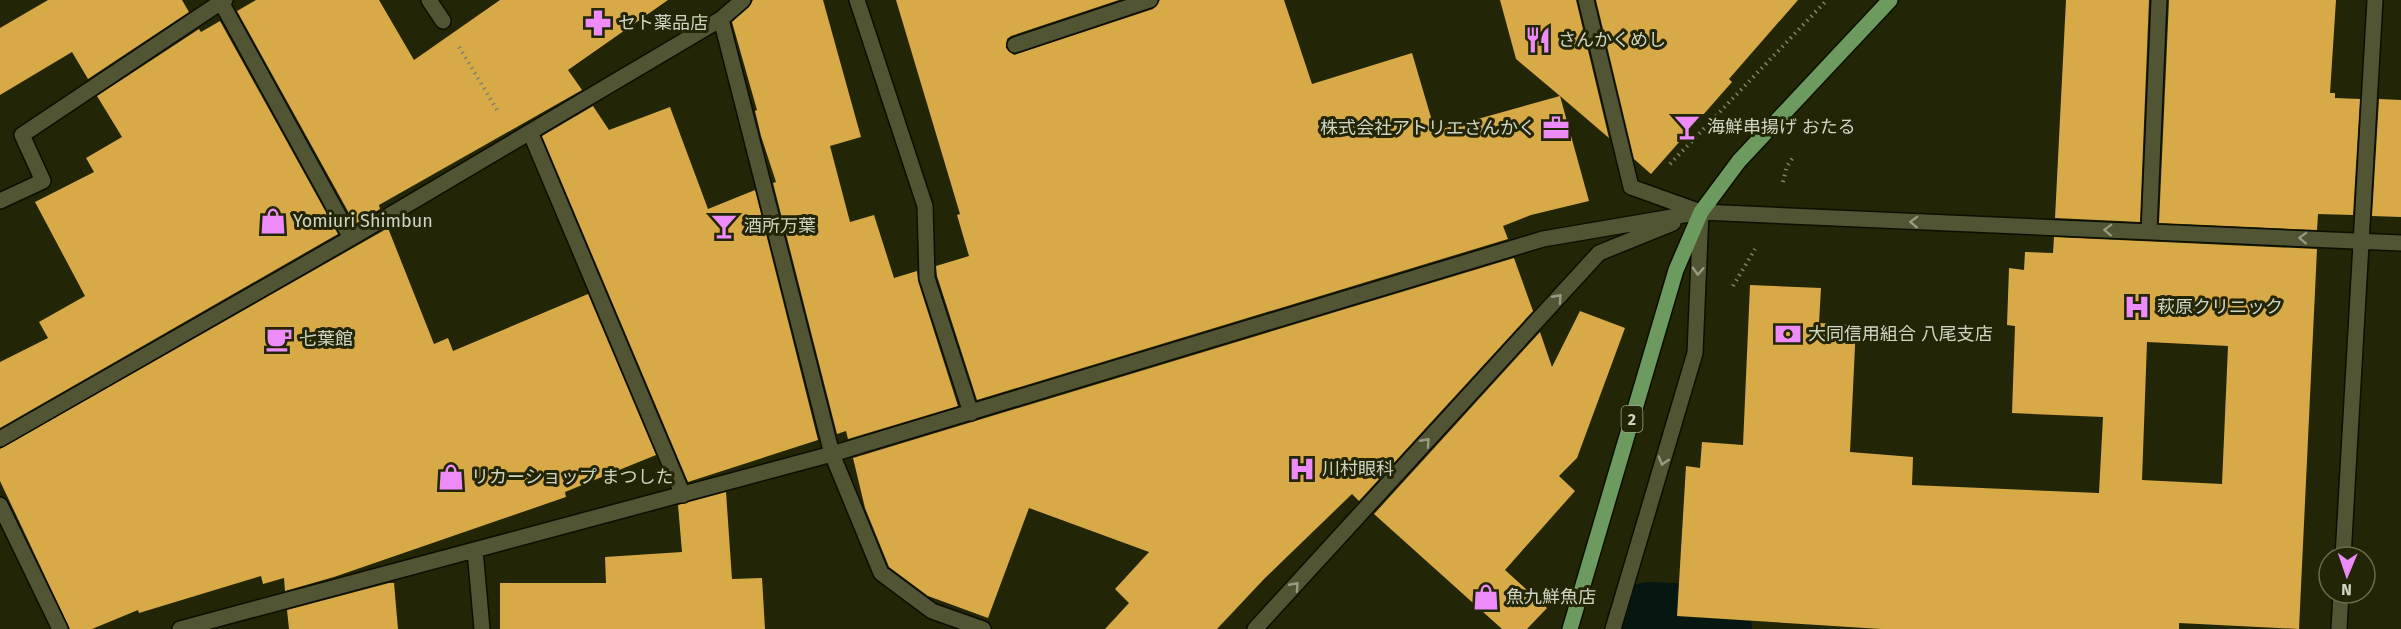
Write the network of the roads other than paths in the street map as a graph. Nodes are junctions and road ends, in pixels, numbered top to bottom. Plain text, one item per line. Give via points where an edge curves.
1 (429, 0) edge
2 (743, 0) edge
3 (857, 0) edge
4 (1150, 0) edge
5 (1586, 0) edge
6 (1890, 0) edge
7 (2159, 0) edge
8 (2375, 0) edge
9 (222, 1) edge
10 (721, 19) junction
11 (443, 21) road end
12 (1015, 45) dead end
13 (530, 132) junction
14 (0, 201) edge
15 (1701, 212) junction
16 (2149, 232) junction
17 (351, 238) junction
18 (2362, 241) junction
19 (2401, 243) edge
20 (971, 413) junction
21 (0, 439) edge
22 (832, 454) junction
23 (683, 495) junction
24 (0, 505) edge
25 (2344, 545) edge
26 (475, 550) junction
27 (2340, 605) edge
28 (211, 625) edge
29 (60, 629) edge
30 (180, 629) edge
31 (482, 629) edge
32 (983, 629) edge
33 (1255, 629) edge
34 (1570, 629) edge
35 (1613, 629) edge
36 (2339, 629) edge

1 - 11 street
2 - 10 street
3 - 20 street via 925,206 927,278
4 - 12 street
5 - 15 street via 1631,187
6 - 15 main road, 2 via 1739,161
7 - 16 street
8 - 18 street
9 - 14 street via 22,135 43,181
9 - 17 street
10 - 13 street
10 - 22 street
13 - 17 street
13 - 23 street
16 -> 15 street
15 - 20 street via 1543,239
33 -> 15 street via 1599,253
15 - 34 main road, 2 via 1676,270
15 -> 35 street via 1695,353
18 -> 16 street
17 - 21 street
18 - 19 street
18 - 25 street
20 - 22 street
22 - 23 street
22 - 32 street via 880,573 932,610
23 - 26 street
24 - 29 street
26 - 28 street
26 - 31 street
27 - 36 street
28 - 30 street

